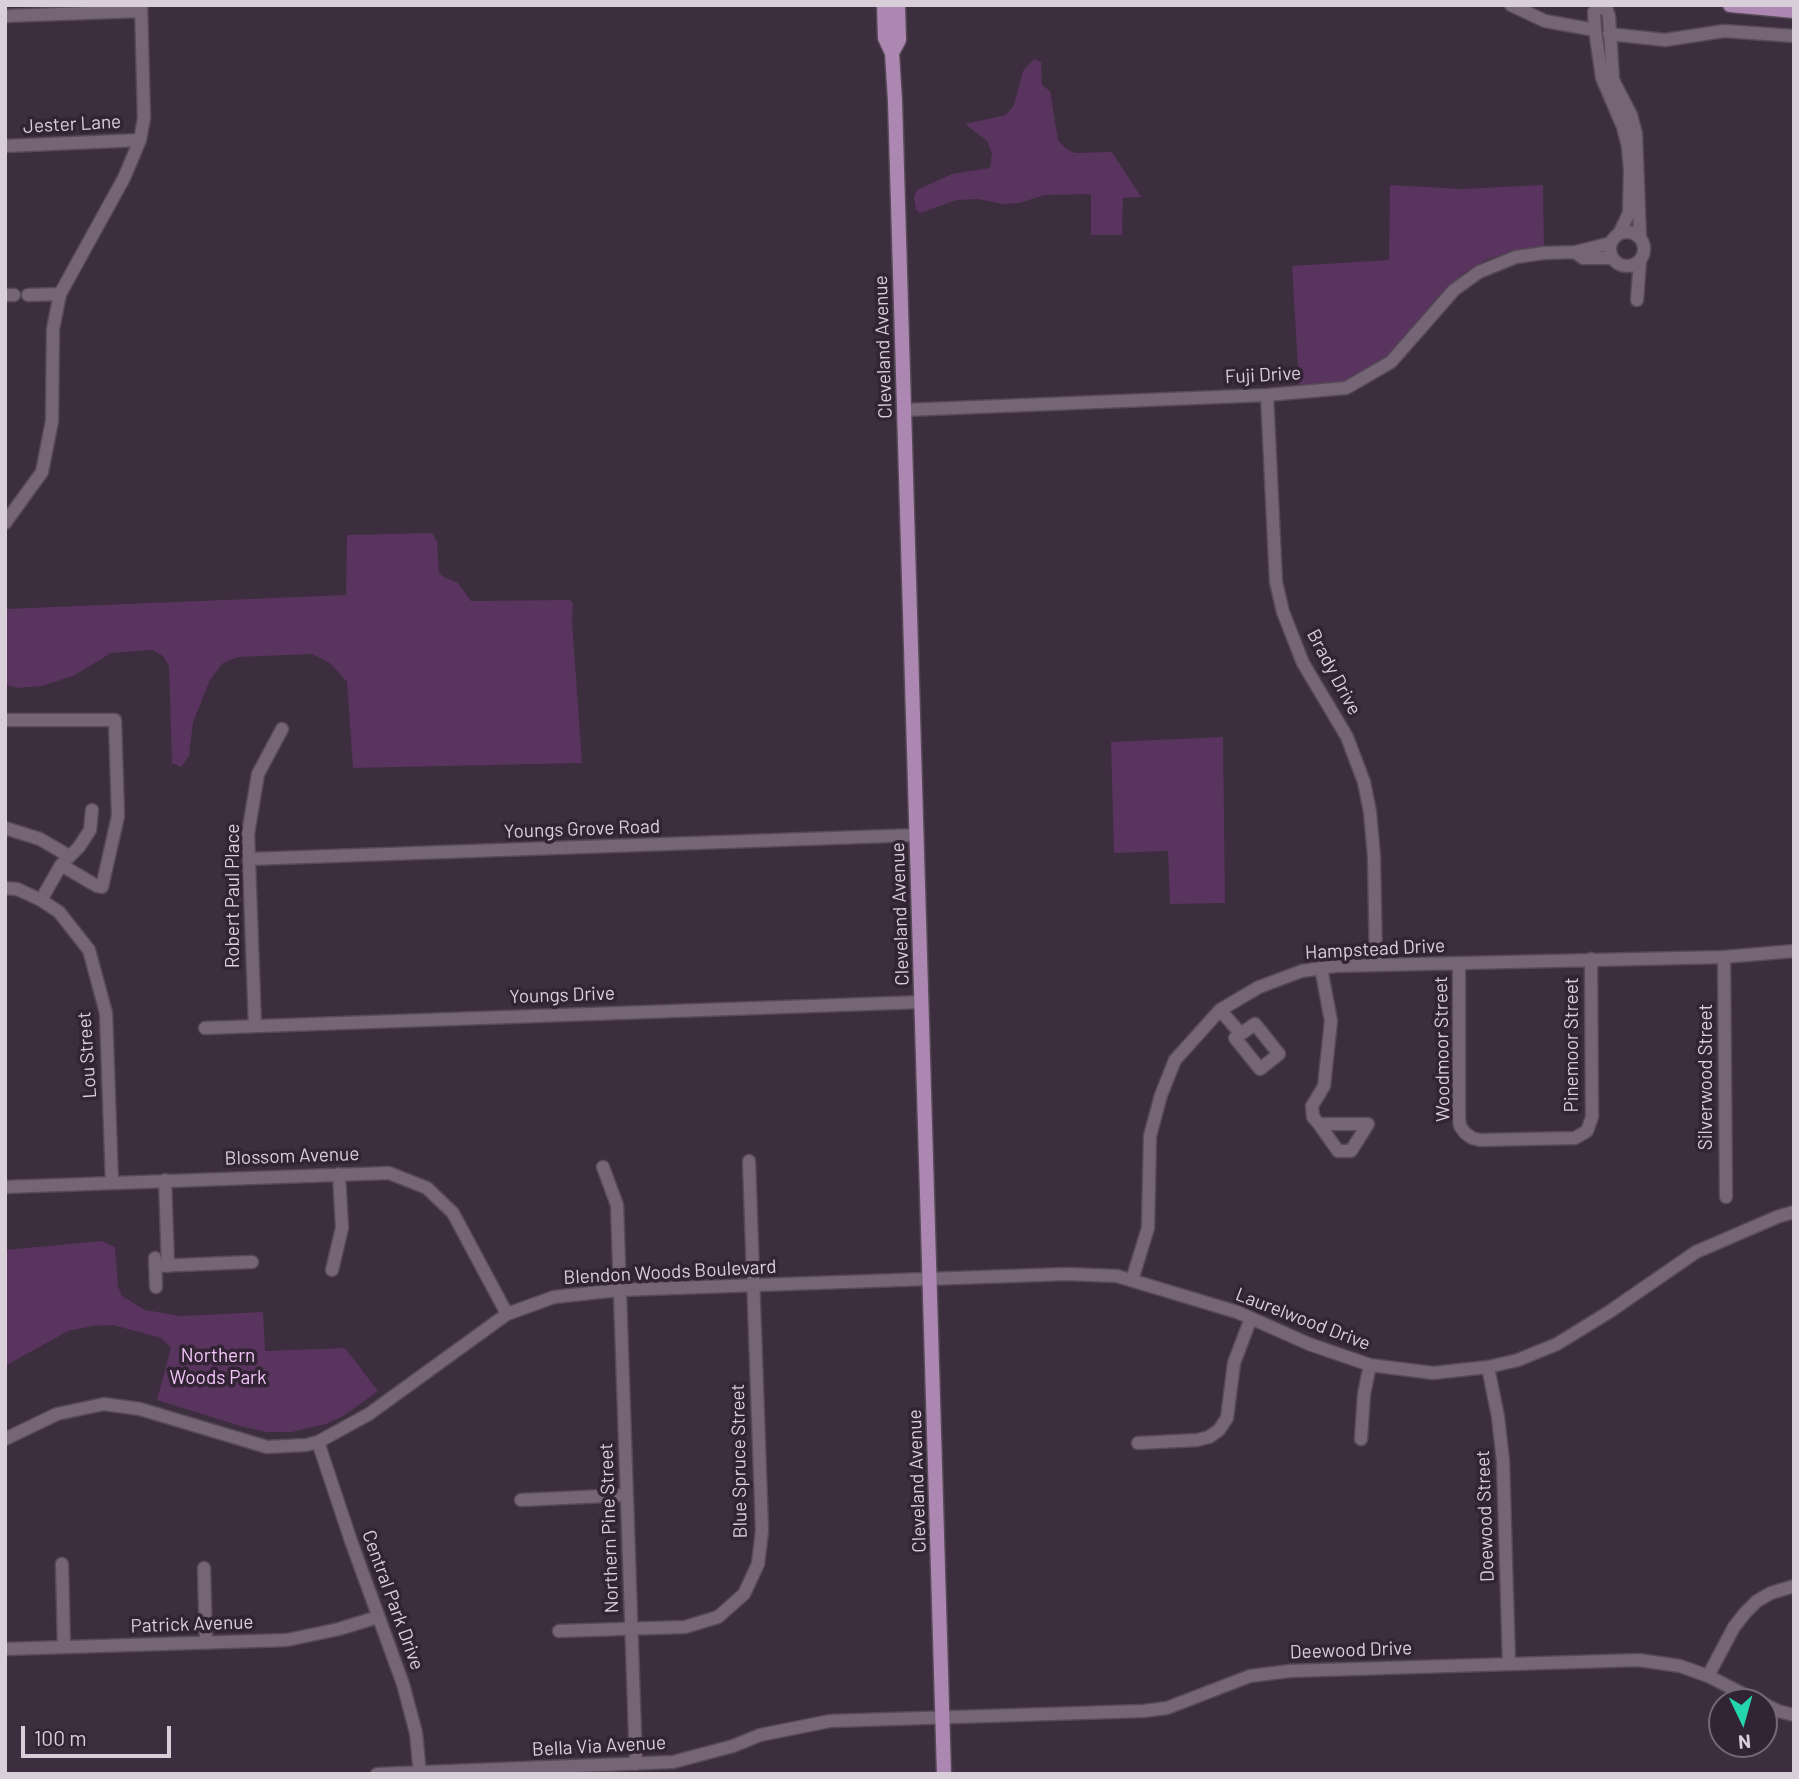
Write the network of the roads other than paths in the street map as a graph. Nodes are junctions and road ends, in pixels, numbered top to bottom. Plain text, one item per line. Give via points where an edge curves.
1 (884, 5) edge
2 (898, 5) edge
3 (1511, 5) edge
4 (1604, 5) edge
5 (1730, 5) edge
6 (141, 8) edge
7 (66, 9) edge
8 (38, 10) edge
9 (1794, 12) edge
10 (5, 16) edge
11 (1594, 30) junction
12 (1609, 34) junction
13 (1794, 36) edge
14 (892, 53) junction
15 (140, 140) junction
16 (5, 146) edge
17 (1615, 238) junction
18 (1640, 238) junction
19 (1575, 252) junction
20 (1612, 258) junction
21 (1640, 260) junction
22 (1625, 266) junction
23 (1638, 286) junction
24 (28, 295) dead end
25 (60, 295) junction
26 (1637, 300) dead end
27 (1267, 395) junction
28 (905, 410) junction
29 (5, 523) edge
30 (5, 720) edge
31 (282, 729) dead end
32 (92, 810) dead end
33 (5, 828) edge
34 (917, 835) junction
35 (249, 859) junction
36 (65, 861) junction
37 (5, 888) edge
38 (41, 900) junction
39 (1794, 951) edge
40 (1724, 957) junction
41 (1591, 959) junction
42 (1459, 963) junction
43 (1377, 964) junction
44 (1321, 968) junction
45 (922, 1002) junction
46 (1220, 1010) junction
47 (255, 1026) junction
48 (205, 1028) dead end
49 (1241, 1034) dead end
50 (1319, 1124) dead end
51 (1465, 1133) joint
52 (749, 1161) dead end
53 (603, 1167) dead end
54 (339, 1174) junction
55 (165, 1181) junction
56 (112, 1183) junction
57 (5, 1187) edge
58 (1726, 1197) dead end
59 (1794, 1212) edge
60 (252, 1262) dead end
61 (168, 1266) junction
62 (332, 1270) dead end
63 (930, 1280) junction
64 (1132, 1280) junction
65 (753, 1286) junction
66 (156, 1287) dead end
67 (619, 1290) junction
68 (507, 1314) junction
69 (1251, 1318) junction
70 (1370, 1366) junction
71 (1488, 1367) junction
72 (5, 1438) edge
73 (1361, 1439) dead end
74 (318, 1442) junction
75 (1138, 1443) dead end
76 (626, 1495) junction
77 (521, 1500) dead end
78 (62, 1564) dead end
79 (204, 1568) dead end
80 (1794, 1586) edge
81 (378, 1617) junction
82 (632, 1629) junction
83 (559, 1631) dead end
84 (206, 1643) junction
85 (64, 1647) junction
86 (5, 1649) edge
87 (1509, 1664) junction
88 (1708, 1676) junction
89 (1732, 1688) edge
90 (943, 1716) junction
91 (636, 1764) junction
92 (420, 1773) edge
93 (377, 1774) edge
94 (944, 1774) edge

1 - 14 main road, Cleveland Avenue via 884,38
2 - 14 main road, Cleveland Avenue via 899,40
3 - 11 street via 1545,21
4 - 11 street via 1594,12
4 - 12 street
5 - 9 main road
6 - 7 street
6 - 15 street via 144,118
7 - 8 street
8 - 10 street
11 - 17 street via 1605,88 1628,147 1629,213
12 - 13 street via 1665,40 1724,31
12 - 18 street via 1613,80 1636,134
14 - 28 main road, Cleveland Avenue
15 - 16 street, Jester Lane
15 - 25 street
17 - 18 street via 1630,232
17 - 19 street, Fuji Drive
17 - 20 street
18 - 21 street via 1644,251
19 - 20 street, Fuji Drive via 1583,258
19 - 27 street, Fuji Drive via 1516,257 1479,272 1454,290 1391,362 1346,387
20 - 22 street
21 - 22 street
21 - 23 street
22 - 23 street
23 - 26 street
24 - 25 street
25 - 29 street via 52,329 52,421 42,472
27 - 28 street, Fuji Drive
27 - 43 street, Brady Drive via 1276,582 1303,663 1347,737 1364,782 1374,857
28 - 34 main road, Cleveland Avenue
30 - 36 street via 115,720 118,816 102,887
31 - 35 street, Robert Paul Place via 258,774 248,834
32 - 36 street via 90,830
33 - 36 street via 40,839
34 - 35 street, Youngs Grove Road
34 - 45 main road, Cleveland Avenue
35 - 47 street, Robert Paul Place
36 - 38 street
37 - 38 street, Lou Street
38 - 56 street, Lou Street via 59,912 89,950 103,1001
39 - 40 street, Hampstead Drive
40 - 41 street, Hampstead Drive
40 - 58 street, Silverwood Street
41 - 42 street, Hampstead Drive
41 - 51 street, Pinemoor Street via 1592,1117 1587,1131 1574,1138 1480,1140
42 - 43 street, Hampstead Drive
42 - 51 street, Woodmoor Street via 1459,1118
43 - 44 street, Hampstead Drive
44 - 46 street, Hampstead Drive via 1273,981
44 - 50 street via 1331,1021 1324,1086 1312,1106
45 - 47 street, Youngs Drive
45 - 63 main road, Cleveland Avenue
46 - 49 street
46 - 64 street, Hampstead Drive via 1175,1060 1161,1095 1150,1136 1148,1228
47 - 48 street, Youngs Drive
52 - 65 street, Blue Spruce Street
53 - 67 street, Northern Pine Street via 617,1205
54 - 55 street, Blossom Avenue
54 - 62 street via 342,1228
54 - 68 street, Blossom Avenue via 388,1173 427,1188 453,1213
55 - 56 street, Blossom Avenue
55 - 61 street
56 - 57 street, Blossom Avenue
59 - 71 street, Laurelwood Drive via 1696,1252 1557,1344
60 - 61 street
61 - 66 street via 155,1262
63 - 64 street, Laurelwood Drive via 1067,1274
63 - 65 street, Blendon Woods Boulevard
63 - 90 main road, Cleveland Avenue
64 - 69 street, Laurelwood Drive
65 - 67 street, Blendon Woods Boulevard
65 - 82 street, Blue Spruce Street via 761,1531 758,1564 744,1594 718,1616 685,1627
67 - 68 street, Blendon Woods Boulevard via 554,1297
67 - 76 street, Northern Pine Street
68 - 74 street, Blendon Woods Boulevard via 369,1414
69 - 70 street, Laurelwood Drive
69 - 75 street via 1234,1363 1227,1418 1219,1430 1197,1440
70 - 71 street, Laurelwood Drive via 1433,1373
70 - 73 street
71 - 87 street, Doewood Street via 1503,1461
72 - 74 street, Blendon Woods Boulevard via 57,1415 104,1405 140,1409 267,1447 295,1448
74 - 81 street, Central Park Drive
76 - 77 street
76 - 82 street, Northern Pine Street
78 - 85 street
79 - 84 street
80 - 88 street via 1771,1593 1745,1612
81 - 84 street, Patrick Avenue via 287,1640
81 - 92 street, Central Park Drive via 403,1684 416,1733
82 - 83 street, Blue Spruce Street
82 - 91 street, Northern Pine Street
84 - 85 street, Patrick Avenue
85 - 86 street, Patrick Avenue
87 - 88 street, Deewood Drive via 1639,1660
87 - 90 street, Deewood Drive via 1268,1673 1239,1679 1167,1708 1143,1711
88 - 89 street, Deewood Drive
90 - 91 street, Bella Via Avenue via 831,1721 760,1735 673,1762
90 - 94 main road, Cleveland Avenue
91 - 92 street, Bella Via Avenue
92 - 93 street, Bella Via Avenue

